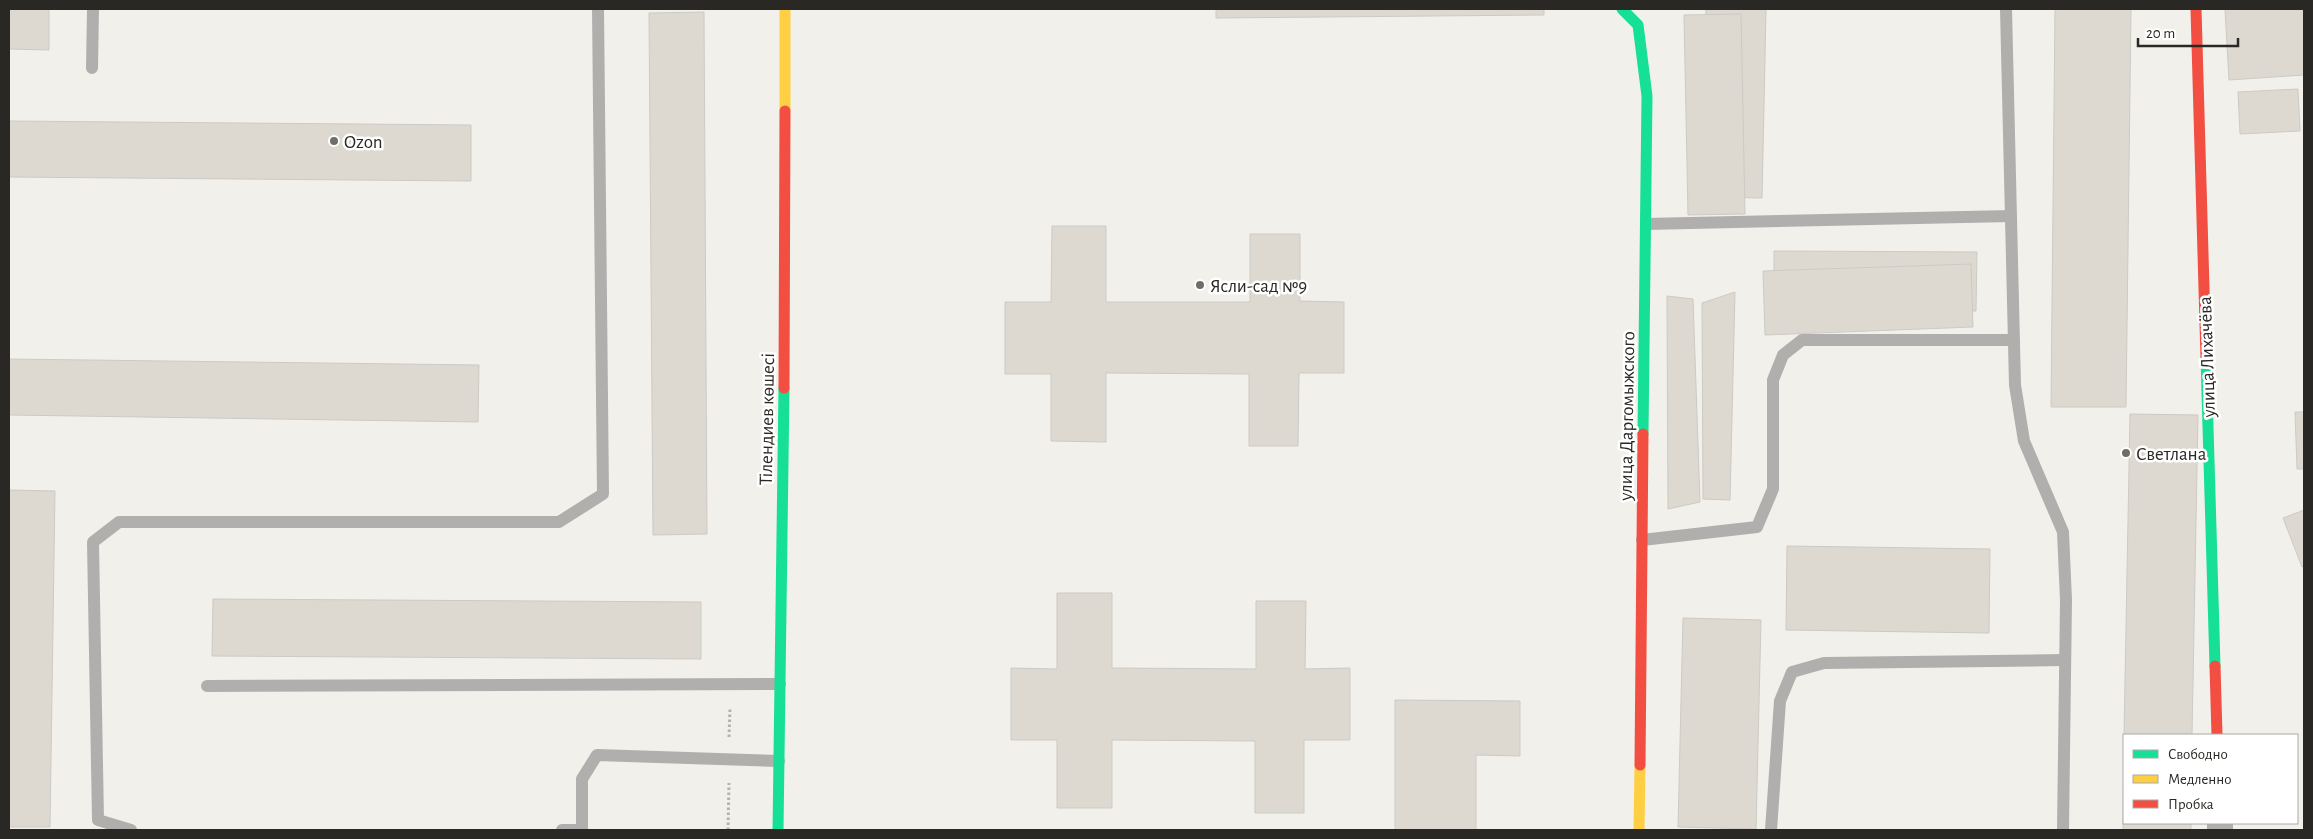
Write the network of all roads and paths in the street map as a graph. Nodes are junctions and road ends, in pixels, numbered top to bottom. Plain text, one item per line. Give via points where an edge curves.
1 (93, 9) edge
2 (598, 9) edge
3 (785, 9) edge
4 (1622, 9) edge
5 (2006, 9) edge
6 (2196, 9) edge
7 (92, 68) dead end
8 (2011, 216) junction
9 (1646, 224) junction
10 (2014, 340) junction
11 (1642, 540) junction
12 (2065, 660) junction
13 (780, 684) junction
14 (207, 686) dead end
15 (2217, 734) edge
16 (779, 761) junction
17 (131, 830) edge
18 (562, 830) edge
19 (778, 830) edge
20 (1639, 830) edge
21 (1770, 830) edge
22 (2063, 830) edge

1 - 7 lane
2 - 17 lane via 604,494 559,522 119,522 93,542 98,820
3 - 13 street, Тілендиев көшесі
4 - 9 street, улица Даргомыжского via 1638,25 1647,96
5 - 8 lane
6 - 15 street, улица Лихачёва
8 - 9 lane
8 - 10 lane
9 - 11 street, улица Даргомыжского
10 - 11 lane via 1802,340 1783,355 1773,380 1773,489 1757,527
10 - 12 lane via 2015,385 2024,441 2063,532
11 - 20 street, улица Даргомыжского
12 - 21 lane via 1824,663 1792,672 1780,701
12 - 22 lane
13 - 14 lane
13 - 16 street, Тілендиев көшесі
16 - 18 lane via 597,755 582,779 582,830
16 - 19 street, Тілендиев көшесі

